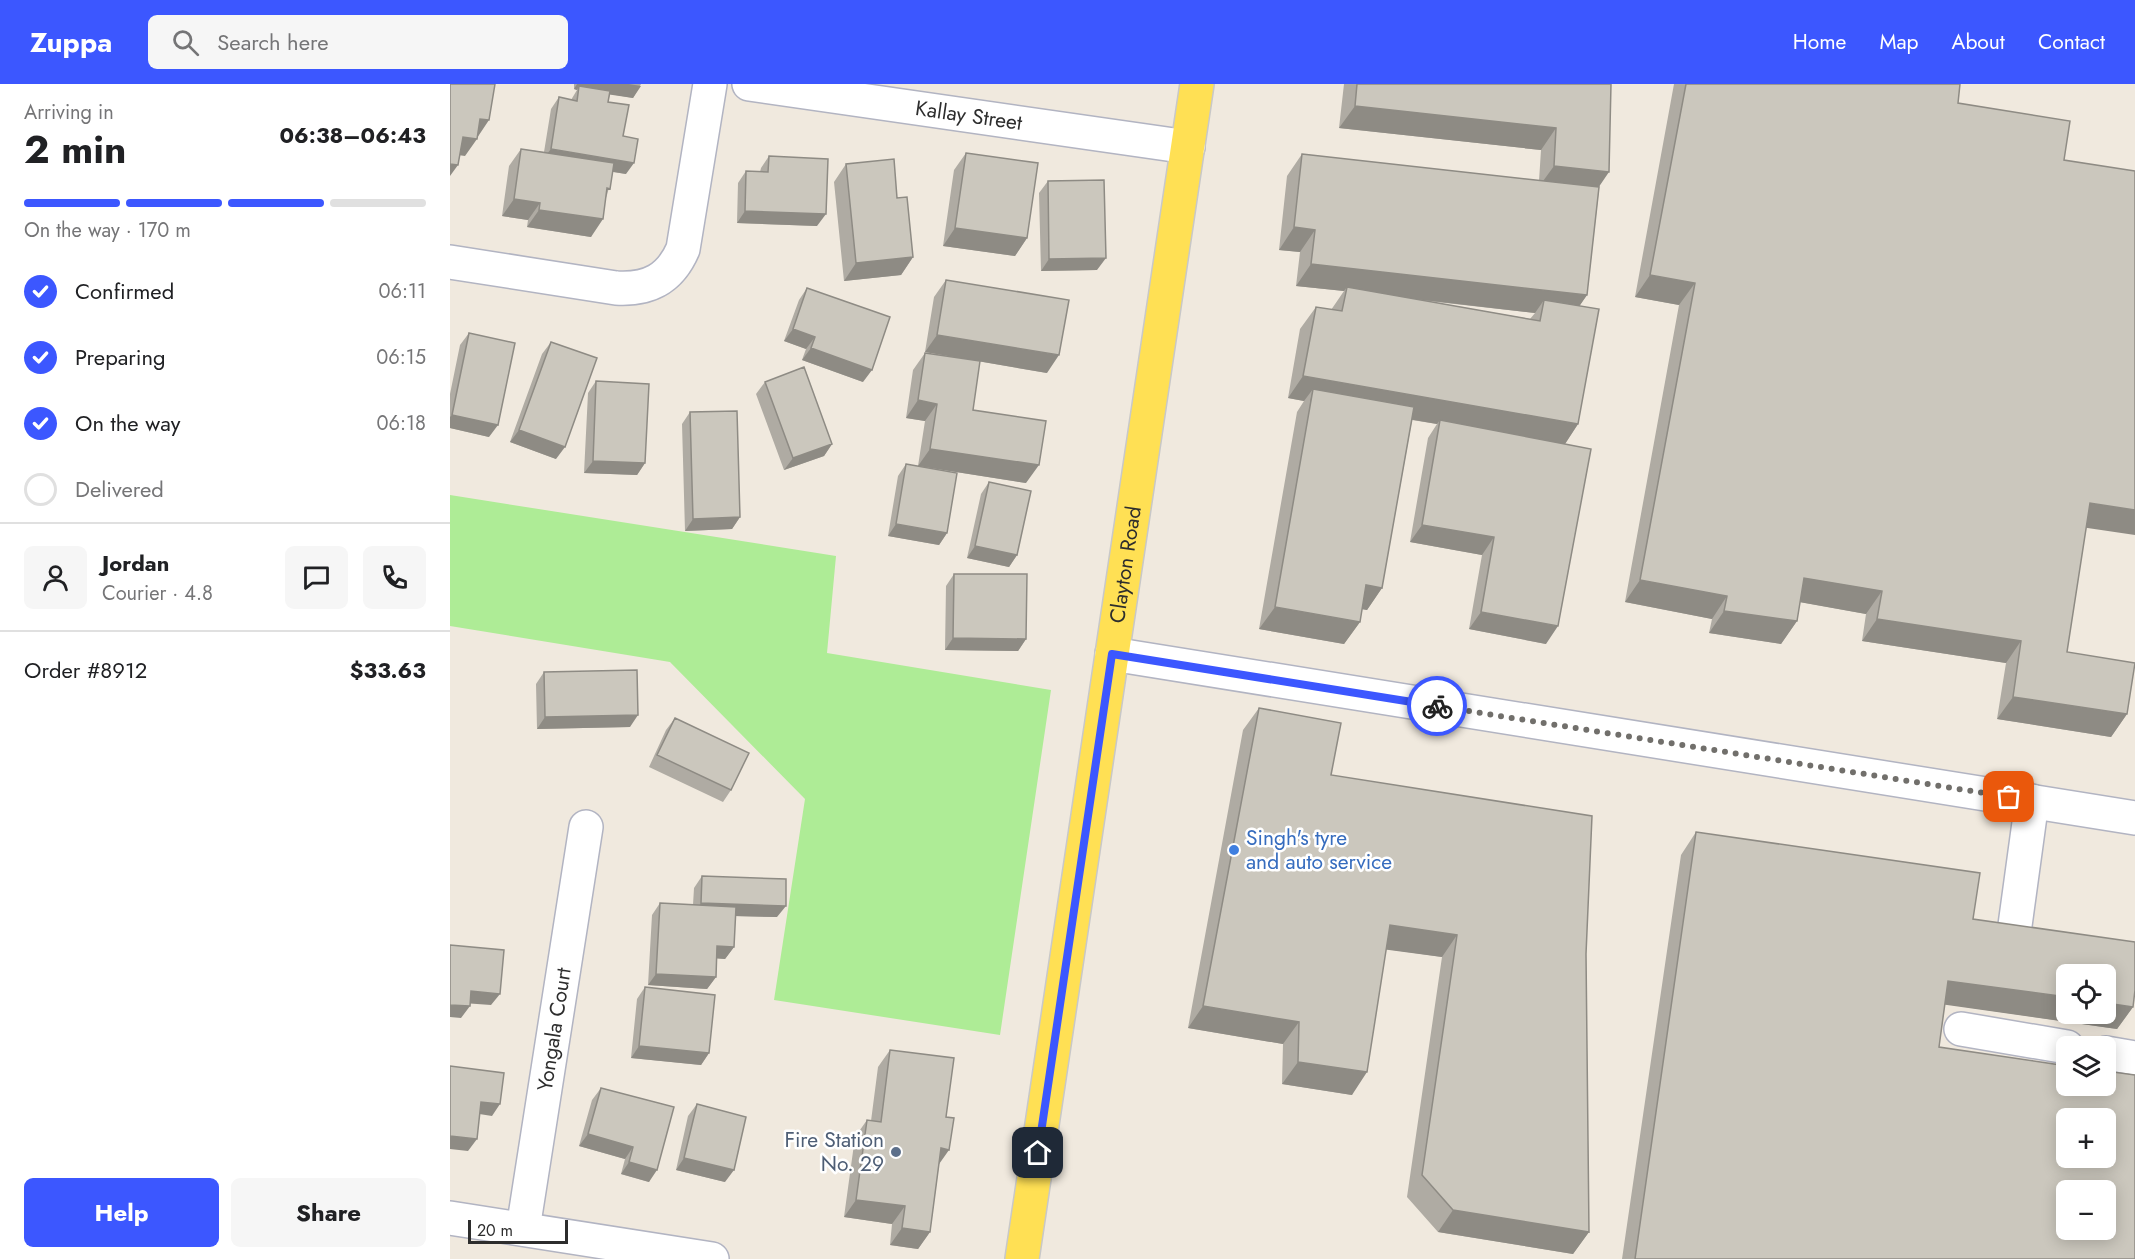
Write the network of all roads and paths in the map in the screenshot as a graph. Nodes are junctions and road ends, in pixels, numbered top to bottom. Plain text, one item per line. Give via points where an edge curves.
1 (710, 84) edge
2 (749, 84) edge
3 (1197, 84) edge
4 (1188, 147) junction
5 (450, 262) edge
6 (1112, 654) junction
7 (2032, 801) junction
8 (2135, 818) edge
9 (586, 827) dead end
10 (2013, 940) edge
11 (1961, 1029) dead end
12 (2056, 1045) edge
13 (2116, 1055) edge
14 (2135, 1058) edge
15 (450, 1218) edge
16 (523, 1229) junction
17 (712, 1259) edge
18 (1022, 1259) edge

1 - 5 street via 683,249 661,280 633,289 616,288
2 - 4 street, Kallay Street
3 - 4 main road, Clayton Road
4 - 6 main road, Clayton Road
6 - 7 street
6 - 18 main road, Clayton Road
7 - 8 street
7 - 10 street
9 - 16 street, Yongala Court
11 - 12 street
13 - 14 street
15 - 16 street
16 - 17 street

